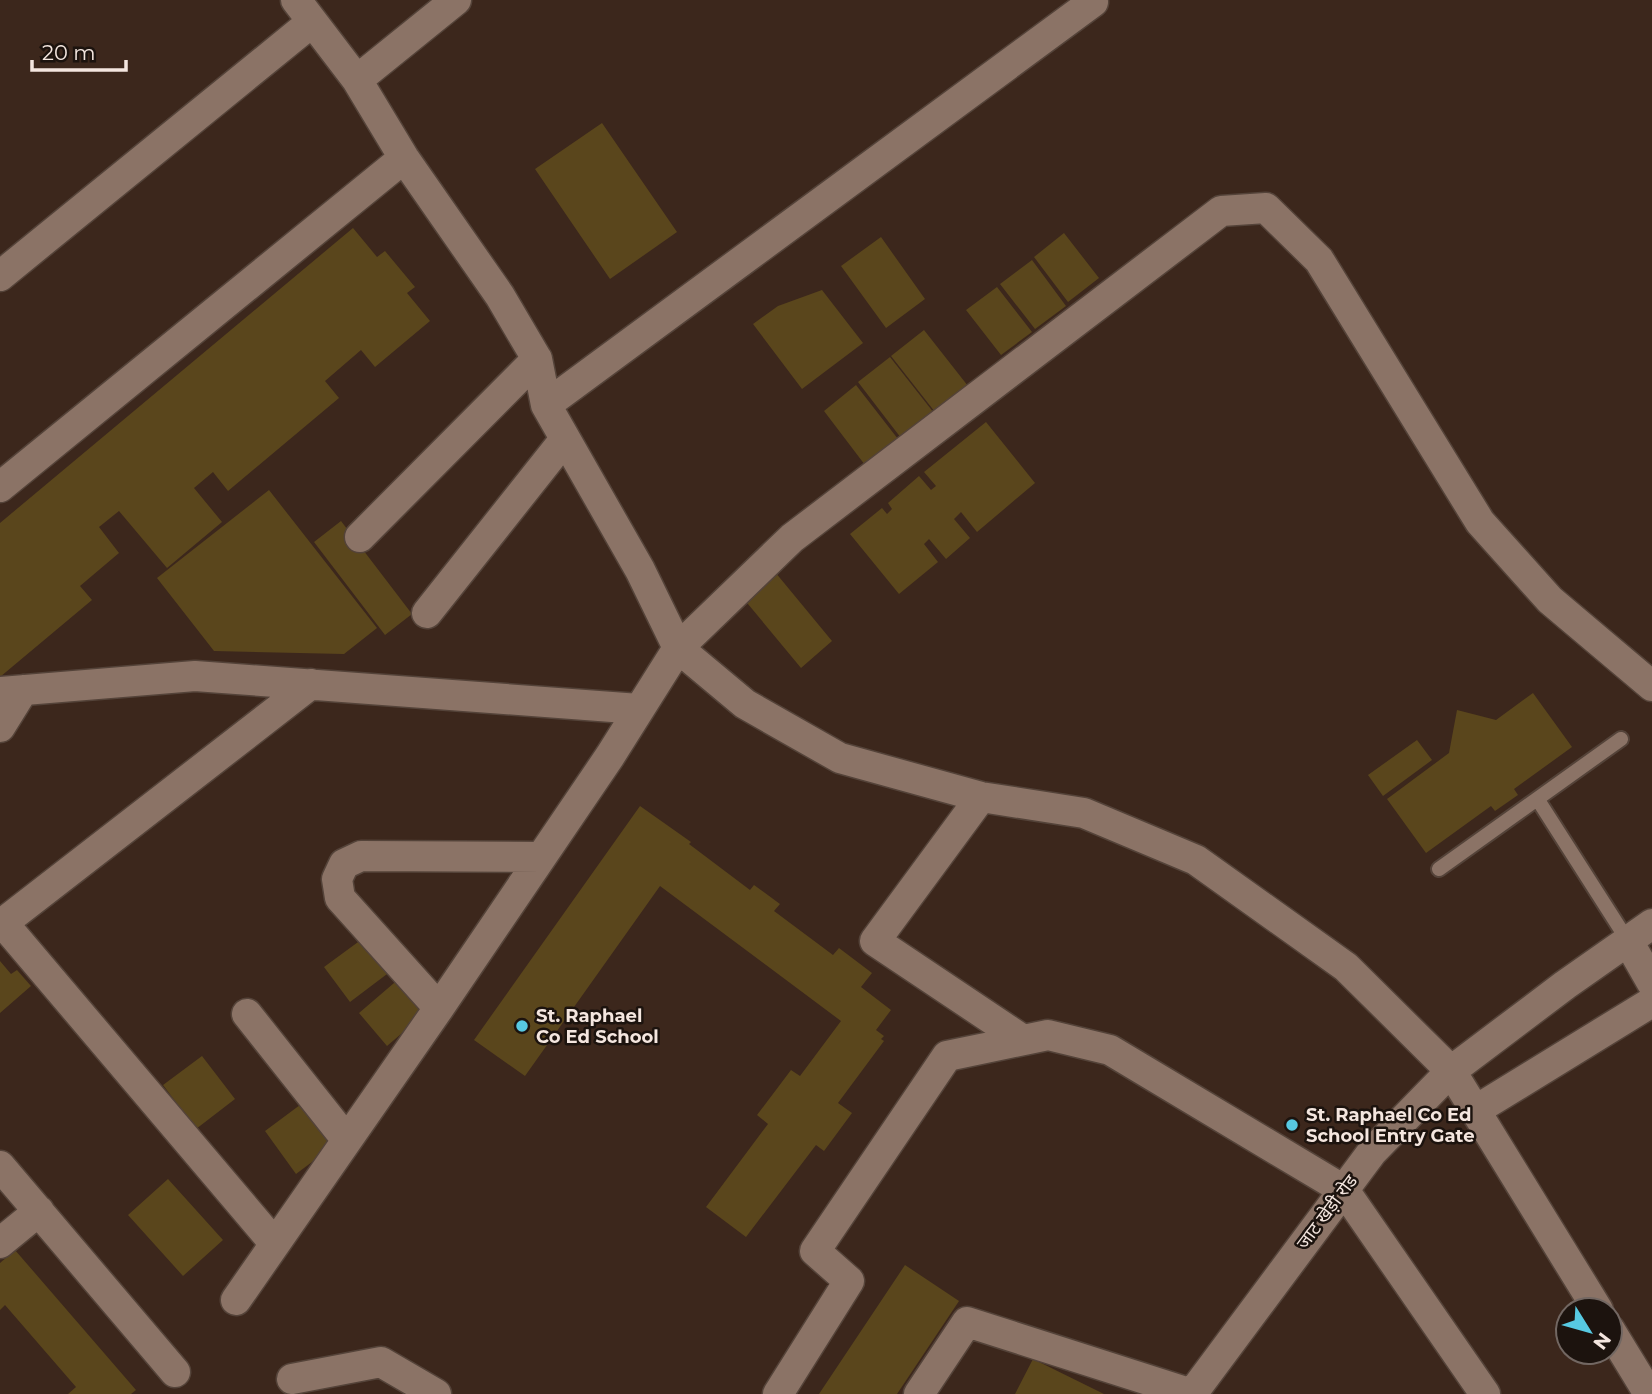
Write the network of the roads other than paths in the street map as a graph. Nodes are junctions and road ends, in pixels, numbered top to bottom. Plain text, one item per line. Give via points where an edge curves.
1 (456, 0) edge
2 (1093, 1) edge
3 (304, 11) edge
4 (357, 80) junction
5 (404, 158) junction
6 (0, 276) edge
7 (537, 359) junction
8 (546, 405) junction
9 (565, 439) junction
10 (0, 487) edge
11 (360, 537) dead end
12 (427, 614) dead end
13 (678, 648) junction
14 (311, 684) junction
15 (1652, 686) edge
16 (11, 691) edge
17 (639, 709) junction
18 (0, 727) edge
19 (1621, 739) dead end
20 (981, 797) junction
21 (1538, 800) junction
22 (541, 857) junction
23 (1439, 869) dead end
24 (1640, 932) edge
25 (1652, 983) edge
26 (1652, 1002) edge
27 (439, 1008) junction
28 (247, 1014) dead end
29 (1023, 1040) junction
30 (1451, 1071) junction
31 (1476, 1110) junction
32 (346, 1139) junction
33 (0, 1166) edge
34 (1343, 1190) junction
35 (38, 1211) junction
36 (0, 1243) edge
37 (275, 1244) junction
38 (1589, 1296) edge
39 (236, 1300) dead end
40 (1624, 1353) edge
41 (175, 1372) dead end
42 (292, 1379) dead end
43 (436, 1394) edge
44 (778, 1394) edge
45 (919, 1394) edge
46 (1192, 1394) edge
47 (1485, 1394) edge
48 (1649, 1394) edge

1 - 4 street
2 - 8 street
3 - 4 street
3 - 6 street
4 - 5 street
5 - 7 street via 500,296
5 - 10 street
7 - 8 street
7 - 11 street
8 - 9 street
9 - 12 street
9 - 13 street via 640,570
13 - 15 street via 792,538 1210,219 1221,211 1266,208 1319,260 1480,522 1550,600
13 - 17 street
13 - 20 street via 746,704 840,758
14 - 16 street via 195,676
14 - 17 street
14 - 37 street via 3,923
16 - 18 street
17 - 22 street
19 - 21 lane
20 - 29 street via 875,941
20 - 30 street via 1084,813 1196,860 1346,967
21 - 23 lane
21 - 24 lane
22 - 27 street
22 - 27 street via 361,856 344,864 337,879 340,898
24 - 25 street
24 - 30 street, जाट खेड़ी रोड
26 - 31 street
27 - 32 street
28 - 32 street
29 - 34 street via 1048,1035 1110,1050
29 - 44 street via 947,1056 815,1251 849,1281
30 - 31 street
30 - 34 street, जाट खेड़ी रोड via 1372,1152
31 - 38 street
32 - 37 street
33 - 35 street
34 - 46 street, जाट खेड़ी रोड
34 - 47 street
35 - 36 street
35 - 41 street
37 - 39 street
40 - 48 street
42 - 43 street via 382,1362
45 - 46 street via 967,1322

